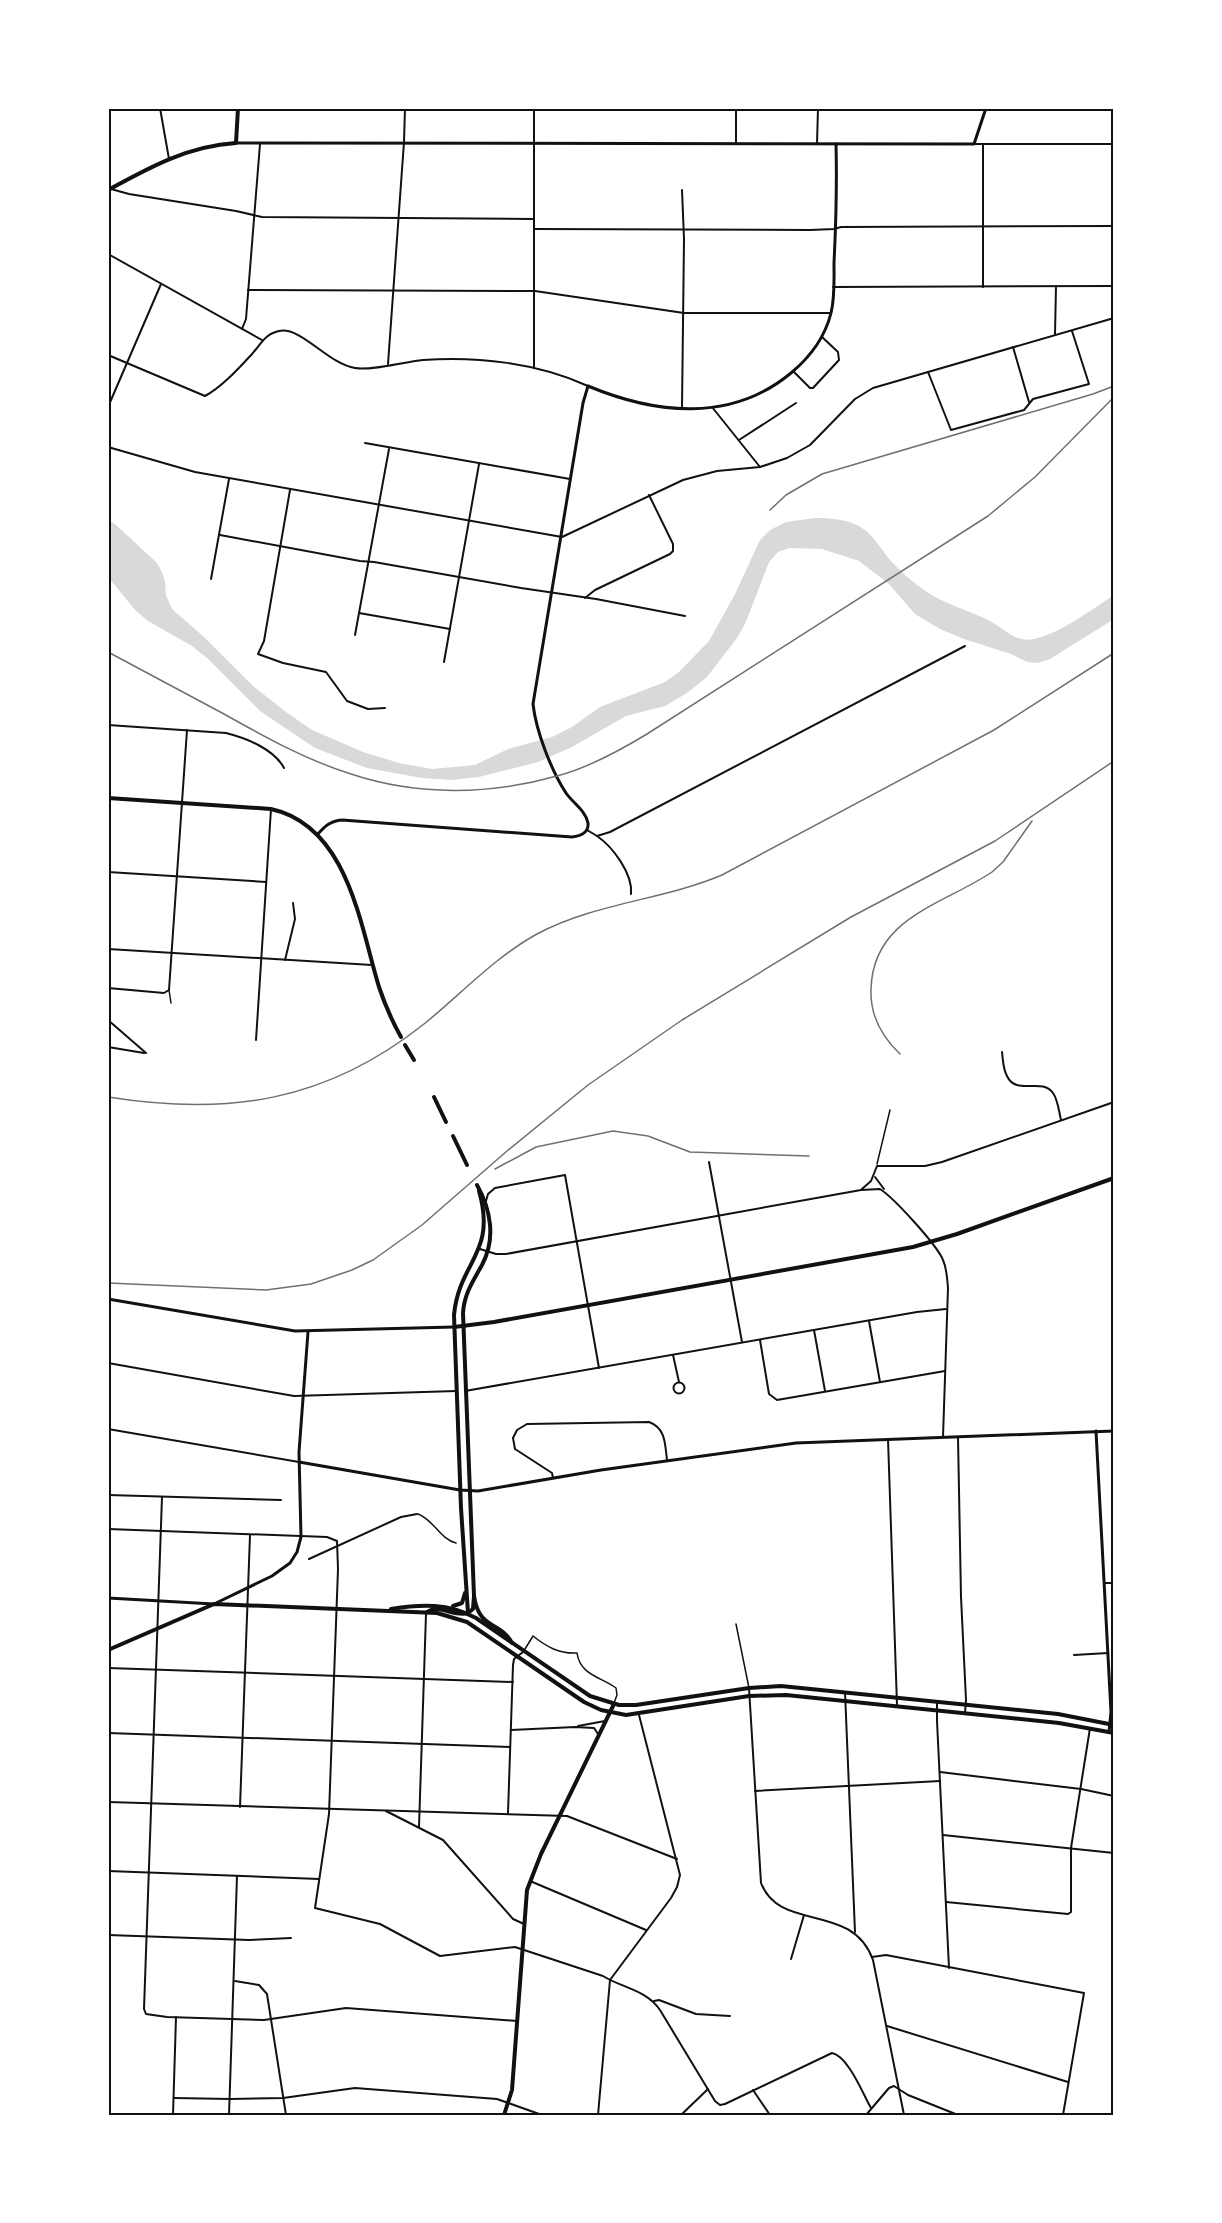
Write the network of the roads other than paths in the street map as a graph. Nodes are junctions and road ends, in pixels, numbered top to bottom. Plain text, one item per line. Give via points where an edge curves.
1 (160, 108) edge
2 (238, 108) edge
3 (405, 108) edge
4 (534, 108) edge
5 (736, 108) edge
6 (818, 108) edge
7 (986, 108) edge
8 (260, 142) junction
9 (404, 142) junction
10 (236, 143) junction
11 (535, 143) junction
12 (736, 144) junction
13 (817, 144) junction
14 (836, 144) junction
15 (974, 144) junction
16 (983, 144) junction
17 (1112, 144) edge
18 (169, 159) junction
19 (109, 189) edge
20 (682, 190) dead end
21 (254, 215) junction
22 (398, 218) junction
23 (534, 219) junction
24 (983, 226) junction
25 (1114, 226) edge
26 (534, 229) junction
27 (683, 229) junction
28 (836, 229) junction
29 (108, 254) edge
30 (161, 284) junction
31 (1056, 286) junction
32 (1114, 286) edge
33 (833, 287) junction
34 (984, 287) junction
35 (248, 290) junction
36 (393, 291) junction
37 (534, 291) junction
38 (683, 312) junction
39 (831, 313) junction
40 (1114, 318) edge
41 (242, 329) junction
42 (1072, 330) junction
43 (1055, 335) junction
44 (821, 337) junction
45 (262, 340) junction
46 (1013, 347) junction
47 (108, 355) edge
48 (127, 363) junction
49 (388, 364) junction
50 (534, 368) junction
51 (793, 371) junction
52 (928, 372) junction
53 (588, 386) junction
54 (796, 403) dead end
55 (1029, 403) junction
56 (108, 407) edge
57 (712, 407) junction
58 (682, 408) junction
59 (739, 440) junction
60 (365, 443) dead end
61 (108, 447) edge
62 (389, 448) junction
63 (479, 463) junction
64 (760, 467) junction
65 (230, 479) junction
66 (570, 479) junction
67 (290, 489) junction
68 (649, 495) junction
69 (379, 505) junction
70 (469, 521) junction
71 (220, 535) junction
72 (560, 537) junction
73 (280, 547) junction
74 (370, 561) junction
75 (459, 578) junction
76 (211, 579) dead end
77 (550, 593) junction
78 (585, 598) junction
79 (359, 613) junction
80 (685, 616) dead end
81 (450, 629) junction
82 (355, 634) dead end
83 (965, 646) dead end
84 (444, 662) dead end
85 (384, 708) dead end
86 (108, 725) edge
87 (186, 730) junction
88 (284, 768) dead end
89 (108, 798) edge
90 (182, 803) junction
91 (271, 810) junction
92 (586, 830) junction
93 (317, 836) junction
94 (597, 836) junction
95 (108, 872) edge
96 (177, 876) junction
97 (266, 882) junction
98 (631, 894) dead end
99 (293, 903) dead end
100 (108, 949) edge
101 (172, 953) junction
102 (261, 959) junction
103 (285, 960) junction
104 (373, 964) junction
105 (108, 988) edge
106 (169, 990) junction
107 (171, 1003) dead end
108 (108, 1020) edge
109 (401, 1038) dead end
110 (256, 1040) dead end
111 (405, 1045) dead end
112 (108, 1047) edge
113 (1002, 1052) dead end
114 (414, 1060) dead end
115 (434, 1097) dead end
116 (1114, 1102) edge
117 (890, 1110) dead end
118 (1061, 1121) junction
119 (446, 1122) dead end
120 (453, 1136) dead end
121 (709, 1162) dead end
122 (467, 1165) dead end
123 (877, 1166) junction
124 (874, 1176) junction
125 (1114, 1178) edge
126 (861, 1190) junction
127 (889, 1196) junction
128 (486, 1201) junction
129 (720, 1215) junction
130 (577, 1241) junction
131 (932, 1242) junction
132 (480, 1248) junction
133 (488, 1252) junction
134 (731, 1279) junction
135 (108, 1299) edge
136 (589, 1305) junction
137 (946, 1309) junction
138 (869, 1321) junction
139 (463, 1326) junction
140 (454, 1327) junction
141 (814, 1330) junction
142 (308, 1332) junction
143 (760, 1340) junction
144 (742, 1343) junction
145 (672, 1355) junction
146 (108, 1363) edge
147 (599, 1368) junction
148 (945, 1371) junction
149 (679, 1382) dead end
150 (880, 1382) junction
151 (457, 1391) junction
152 (465, 1391) junction
153 (825, 1391) junction
154 (304, 1397) junction
155 (108, 1429) edge
156 (1096, 1431) junction
157 (1114, 1431) edge
158 (943, 1437) junction
159 (958, 1437) junction
160 (888, 1439) junction
161 (667, 1460) junction
162 (299, 1462) junction
163 (553, 1478) junction
164 (460, 1490) junction
165 (469, 1491) junction
166 (108, 1495) edge
167 (162, 1497) junction
168 (281, 1500) dead end
169 (417, 1514) joint
170 (108, 1529) edge
171 (161, 1532) junction
172 (250, 1535) junction
173 (301, 1537) junction
174 (456, 1543) dead end
175 (339, 1546) junction
176 (309, 1559) dead end
177 (1104, 1583) junction
178 (1114, 1583) edge
179 (249, 1587) junction
180 (465, 1593) junction
181 (474, 1596) junction
182 (108, 1598) edge
183 (158, 1600) junction
184 (214, 1604) junction
185 (248, 1605) junction
186 (448, 1606) junction
187 (336, 1608) junction
188 (385, 1610) junction
189 (426, 1613) junction
190 (468, 1613) junction
191 (736, 1624) dead end
192 (158, 1627) junction
193 (476, 1629) junction
194 (512, 1643) junction
195 (108, 1650) edge
196 (524, 1652) junction
197 (1108, 1653) junction
198 (1074, 1656) dead end
199 (517, 1657) junction
200 (108, 1668) edge
201 (156, 1670) junction
202 (245, 1673) junction
203 (334, 1676) junction
204 (423, 1679) junction
205 (513, 1682) junction
206 (748, 1688) junction
207 (845, 1692) junction
208 (749, 1696) junction
209 (897, 1698) junction
210 (845, 1700) junction
211 (938, 1702) junction
212 (614, 1704) junction
213 (897, 1705) junction
214 (966, 1705) junction
215 (937, 1710) junction
216 (610, 1713) junction
217 (965, 1713) junction
218 (639, 1714) junction
219 (607, 1720) junction
220 (1112, 1724) edge
221 (575, 1726) junction
222 (1090, 1728) junction
223 (511, 1730) junction
224 (108, 1733) edge
225 (1112, 1733) edge
226 (153, 1735) junction
227 (599, 1737) junction
228 (242, 1738) junction
229 (332, 1741) junction
230 (421, 1744) junction
231 (510, 1747) junction
232 (939, 1772) junction
233 (940, 1781) junction
234 (849, 1786) junction
235 (1081, 1789) junction
236 (755, 1791) junction
237 (1114, 1796) edge
238 (108, 1802) edge
239 (152, 1803) junction
240 (240, 1807) junction
241 (329, 1810) junction
242 (383, 1810) junction
243 (419, 1810) junction
244 (508, 1813) junction
245 (561, 1816) junction
246 (419, 1827) junction
247 (943, 1835) junction
248 (1071, 1848) junction
249 (1114, 1853) edge
250 (677, 1859) junction
251 (108, 1871) edge
252 (148, 1873) junction
253 (237, 1876) junction
254 (320, 1879) junction
255 (530, 1881) junction
256 (946, 1902) junction
257 (804, 1915) junction
258 (524, 1923) junction
259 (647, 1930) junction
260 (855, 1932) junction
261 (108, 1935) edge
262 (147, 1936) junction
263 (291, 1938) dead end
264 (236, 1940) junction
265 (522, 1949) junction
266 (872, 1957) junction
267 (791, 1959) dead end
268 (949, 1968) junction
269 (234, 1981) junction
270 (610, 1981) junction
271 (654, 2001) junction
272 (730, 2016) dead end
273 (176, 2017) junction
274 (232, 2018) junction
275 (271, 2019) junction
276 (517, 2021) junction
277 (887, 2026) junction
278 (1069, 2082) junction
279 (708, 2089) junction
280 (899, 2089) junction
281 (753, 2090) junction
282 (283, 2097) junction
283 (174, 2098) junction
284 (230, 2099) junction
285 (509, 2102) junction
286 (872, 2108) junction
287 (173, 2115) edge
288 (230, 2115) edge
289 (286, 2115) edge
290 (504, 2115) edge
291 (543, 2115) edge
292 (598, 2115) edge
293 (681, 2115) edge
294 (770, 2115) edge
295 (866, 2115) edge
296 (904, 2115) edge
297 (958, 2115) edge
298 (1063, 2115) edge

1 - 18 street
2 - 10 main road
3 - 9 street
4 - 11 street
5 - 12 street
6 - 13 street
7 - 15 street
8 - 9 street
8 - 10 street
8 - 21 street
9 - 11 street
9 - 22 street
10 - 18 main road via 203,146
11 - 12 street
11 - 23 street
12 - 13 street
13 - 14 street
14 - 15 street
14 - 28 street
15 - 16 street
16 - 17 street
16 - 24 street
18 - 19 main road
19 - 21 street
20 - 27 street
21 - 22 street
21 - 35 street
22 - 23 street
22 - 36 street
23 - 26 street
24 - 25 street
24 - 28 street
24 - 34 street
26 - 27 street
26 - 37 street
27 - 28 street
27 - 38 street
28 - 33 street
29 - 30 street
30 - 41 street
30 - 48 street
31 - 32 street
31 - 34 street
31 - 43 street
33 - 34 street
33 - 39 street
35 - 36 street
35 - 41 street
36 - 37 street
36 - 49 street
37 - 38 street
37 - 50 street
38 - 39 street
38 - 58 street
39 - 44 street
40 - 42 street
41 - 45 street
42 - 43 street
42 - 55 street via 1089,384
43 - 46 street
44 - 51 street
44 - 51 street via 838,352 839,360 813,388
45 - 48 street via 243,363 205,396
45 - 49 street via 275,332 291,330 342,364 363,368
46 - 52 street
46 - 55 street
47 - 48 street
48 - 56 street
49 - 50 street via 449,360
50 - 53 street
51 - 57 street via 754,397
52 - 55 street via 951,430 1024,410
52 - 64 street via 864,392 804,449
53 - 58 street via 626,401
53 - 66 street
54 - 59 street
57 - 58 street
57 - 59 street
59 - 64 street
60 - 62 street
61 - 65 street
62 - 63 street
62 - 69 street
63 - 66 street
63 - 70 street
64 - 68 street via 704,474
65 - 67 street
65 - 71 street
66 - 72 street
67 - 69 street
67 - 73 street
68 - 72 street
68 - 78 street via 673,544 672,553
69 - 70 street
69 - 74 street
70 - 72 street
70 - 75 street
71 - 73 street
71 - 76 street
72 - 77 street
73 - 74 street
73 - 85 street via 264,641 258,654 327,672 347,701 368,709
74 - 75 street
74 - 79 street
75 - 77 street
75 - 81 street
77 - 78 street
77 - 92 street via 533,695 534,717 567,794 586,818
78 - 80 street
79 - 81 street
79 - 82 street
81 - 84 street
83 - 94 street
86 - 87 street
87 - 88 street via 242,738 275,756
87 - 90 street
89 - 90 main road
90 - 91 main road
90 - 96 street
91 - 93 main road via 293,814
91 - 97 street
92 - 93 street via 572,837 342,820 326,825
92 - 94 street
93 - 104 main road via 352,889
94 - 98 street via 620,860
95 - 96 street
96 - 97 street
96 - 101 street
97 - 102 street
99 - 103 street via 295,919
100 - 101 street
101 - 102 street
101 - 106 street
102 - 103 street
102 - 110 street
103 - 104 street
104 - 109 main road via 385,1005
105 - 106 street via 164,993
106 - 107 lane
108 - 112 street via 146,1053
111 - 114 main road
113 - 118 street via 1011,1082 1042,1086 1052,1092
115 - 119 main road
116 - 118 street
117 - 123 lane
118 - 123 street via 942,1162
120 - 122 main road
121 - 129 street
123 - 124 street
124 - 126 street
124 - 127 street
125 - 131 main road
126 - 127 street via 877,1188
126 - 129 street
127 - 131 street
128 - 130 street via 495,1188 565,1175
128 - 132 main road via 477,1185 485,1217
128 - 133 main road via 490,1223
129 - 130 street
129 - 134 street
130 - 133 street via 506,1254
130 - 136 street
131 - 134 main road
131 - 137 street via 946,1269
132 - 133 street
132 - 140 main road via 457,1294
133 - 139 main road via 465,1297
134 - 136 main road
134 - 144 street
135 - 142 street
136 - 139 main road
136 - 147 street
137 - 138 street
137 - 148 street
138 - 141 street
138 - 150 street
139 - 140 main road
139 - 152 main road
140 - 142 street
140 - 151 main road
141 - 143 street
141 - 153 street
142 - 154 street
143 - 144 street
143 - 153 street via 770,1396 777,1400
144 - 145 street
145 - 147 street
145 - 149 street
146 - 154 street
147 - 152 street
148 - 150 street
148 - 158 street
150 - 153 street
151 - 154 street
151 - 164 main road
152 - 165 main road
154 - 162 street
155 - 162 street
156 - 157 street
156 - 159 street
156 - 177 street
158 - 159 street
158 - 160 street
159 - 214 street
160 - 161 street via 796,1443
160 - 209 street
161 - 163 street
161 - 163 street via 661,1430 649,1422 520,1426 513,1438 515,1449 552,1473
162 - 164 street
162 - 173 street
163 - 165 street
164 - 165 street
164 - 180 main road
165 - 181 main road
166 - 167 street
167 - 168 street
167 - 171 street
169 - 174 lane
169 - 175 street via 401,1517
170 - 171 street
171 - 172 street
171 - 183 street
172 - 173 street
172 - 179 street
173 - 175 street via 332,1538
173 - 179 street via 290,1563
175 - 176 street
175 - 187 street
177 - 178 street
177 - 197 street
179 - 184 street
179 - 185 street
180 - 186 main road via 462,1603
180 - 190 main road
181 - 190 main road
181 - 194 main road via 480,1616
182 - 183 street
183 - 184 street
183 - 192 street
184 - 185 main road
184 - 192 main road
185 - 187 main road
185 - 202 street
186 - 188 main road
186 - 190 main road
187 - 188 main road
187 - 203 street
188 - 189 main road
189 - 190 main road via 435,1609 459,1615
189 - 193 main road via 456,1617
189 - 204 street
190 - 193 main road
190 - 194 main road
191 - 206 lane
192 - 195 main road
192 - 201 street
193 - 199 main road
194 - 196 main road
196 - 199 street
196 - 212 main road via 590,1696
196 - 212 lane via 533,1636 562,1653 577,1653 585,1670 616,1688
197 - 198 street
197 - 220 street
199 - 205 street via 513,1660
199 - 216 main road via 584,1702
200 - 201 street
201 - 202 street
201 - 226 street
202 - 203 street
202 - 228 street
203 - 204 street
203 - 229 street
204 - 205 street
204 - 230 street
205 - 223 street
206 - 207 main road via 781,1686
206 - 208 street
206 - 212 main road via 636,1705
207 - 209 main road
207 - 210 street
208 - 210 main road
208 - 218 main road
208 - 236 street
209 - 211 main road
209 - 213 street
210 - 213 main road
210 - 234 street
211 - 214 main road
211 - 215 street
212 - 216 main road
213 - 215 main road
214 - 217 street
214 - 220 main road
215 - 217 main road
215 - 232 street
216 - 218 main road
216 - 219 main road
217 - 222 main road
218 - 250 street
219 - 221 street
219 - 227 main road
220 - 225 street
221 - 223 street
221 - 227 street via 594,1728
222 - 225 main road
222 - 235 street
223 - 231 street
224 - 226 street
226 - 228 street
226 - 239 street
227 - 245 main road
228 - 229 street
228 - 240 street
229 - 230 street
229 - 241 street
230 - 231 street
230 - 243 street
231 - 244 street
232 - 233 street
232 - 235 street
233 - 234 street
233 - 247 street
234 - 236 street
234 - 260 street
235 - 237 street
235 - 248 street
236 - 257 street via 761,1883 775,1903
238 - 239 street
239 - 240 street
239 - 252 street
240 - 241 street
241 - 242 street
241 - 254 street
242 - 243 street
242 - 246 street
243 - 244 street
243 - 246 street
244 - 245 street
245 - 250 street
245 - 255 main road
246 - 258 street via 450,1845 513,1919
247 - 248 street
247 - 256 street
248 - 249 street
248 - 256 street via 1068,1914
250 - 259 street via 677,1887
251 - 252 street
252 - 253 street
252 - 262 street
253 - 254 street
253 - 264 street
254 - 265 street via 315,1908 380,1924 440,1956
255 - 258 main road
255 - 259 street
256 - 268 street
257 - 260 street
257 - 267 street
258 - 265 main road
259 - 270 street
260 - 266 street
261 - 262 street
262 - 264 street
262 - 273 street via 144,2011 151,2016
263 - 264 street
264 - 269 street
265 - 270 street
265 - 276 main road
266 - 268 street via 886,1955
266 - 277 street
268 - 278 street via 1084,1993
269 - 274 street
269 - 275 street via 263,1988
270 - 271 street
270 - 292 street
271 - 272 street via 696,2014
271 - 279 street
273 - 274 street
273 - 283 street
274 - 275 street
274 - 284 street
275 - 276 street via 346,2008
275 - 282 street
276 - 285 main road
277 - 278 street
277 - 280 street
278 - 298 street
279 - 281 street via 720,2105
279 - 293 street
280 - 286 street via 889,2088
280 - 296 street
280 - 297 street
281 - 286 street via 835,2053 846,2063
281 - 294 street
282 - 284 street
282 - 285 street via 355,2088
282 - 289 street
283 - 284 street
283 - 287 street
284 - 288 street
285 - 290 main road
285 - 291 street
286 - 295 street

